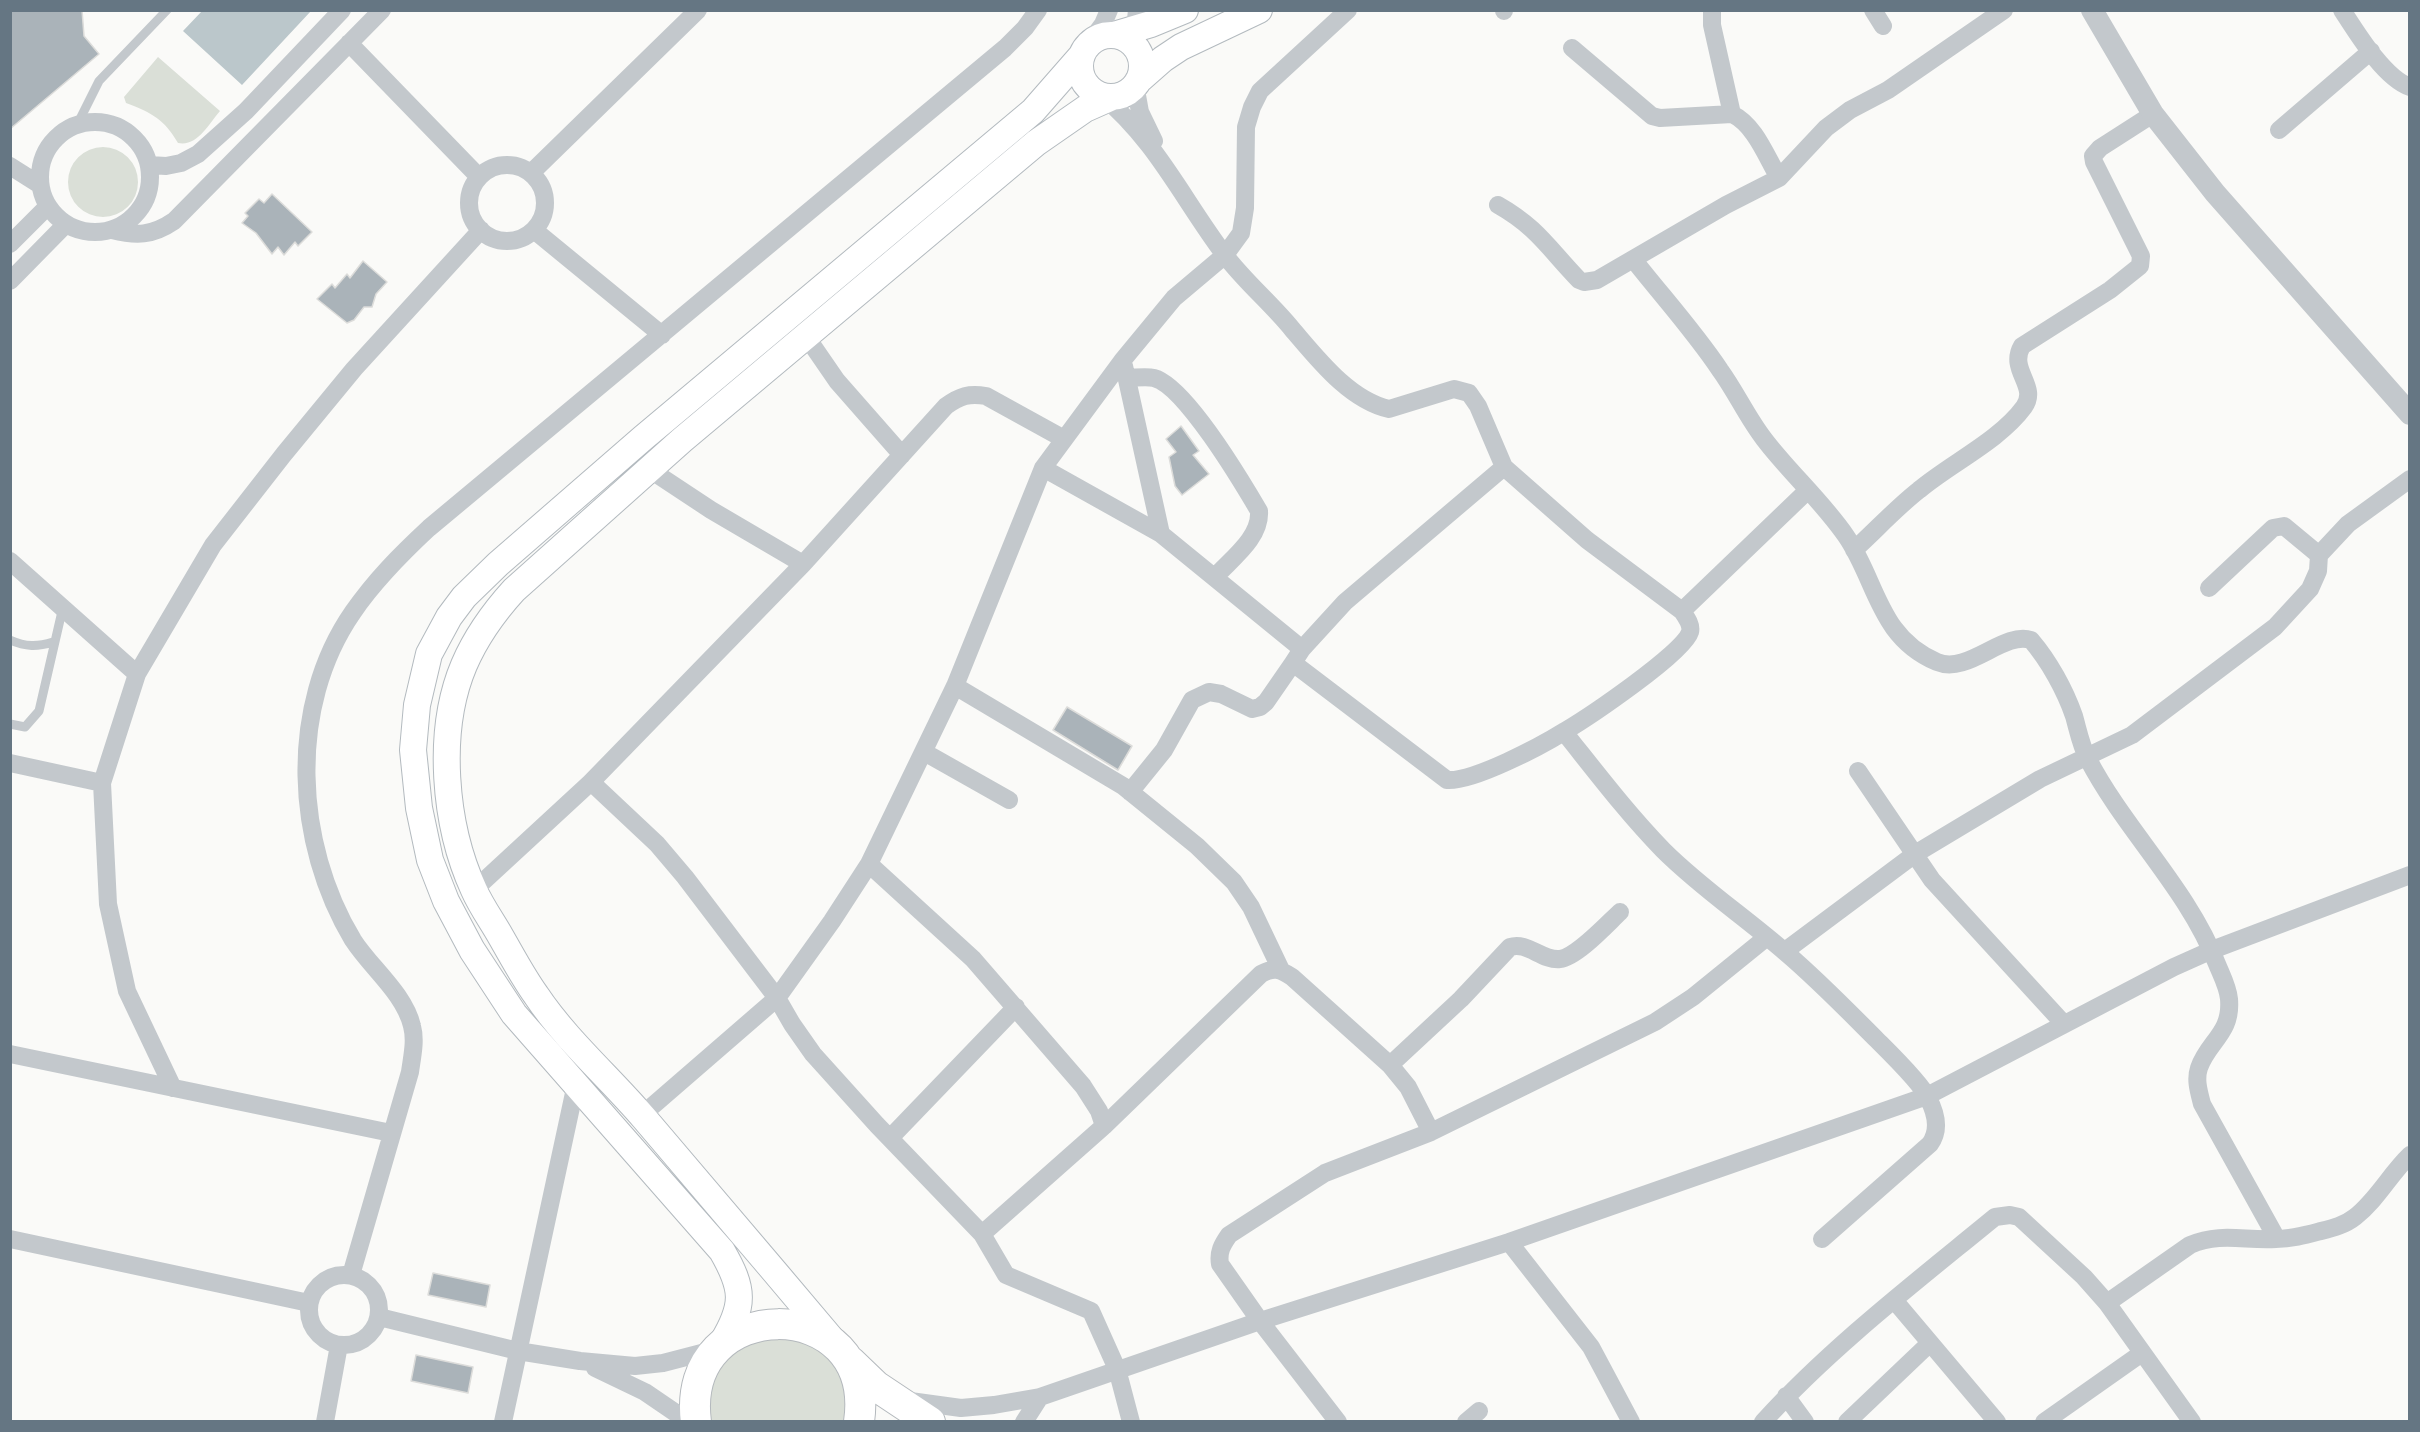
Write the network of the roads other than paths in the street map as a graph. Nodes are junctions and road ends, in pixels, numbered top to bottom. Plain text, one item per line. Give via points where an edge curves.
1 (167, 10) edge
2 (342, 10) edge
3 (382, 10) edge
4 (698, 10) edge
5 (1038, 10) edge
6 (1185, 10) edge
7 (1258, 10) edge
8 (1348, 10) edge
9 (1712, 10) edge
10 (2004, 10) edge
11 (2092, 10) edge
12 (2342, 10) edge
13 (1127, 27) edge
14 (349, 43) junction
15 (1572, 48) dead end
16 (1084, 50) junction
17 (2371, 51) junction
18 (1137, 83) junction
19 (2409, 87) edge
20 (1107, 97) junction
21 (1732, 114) junction
22 (2153, 114) junction
23 (77, 125) junction
24 (2279, 130) dead end
25 (1163, 162) junction
26 (149, 165) junction
27 (10, 166) edge
28 (531, 173) junction
29 (479, 177) junction
30 (1779, 178) junction
31 (40, 185) junction
32 (1498, 205) dead end
33 (48, 206) junction
34 (66, 224) junction
35 (112, 230) junction
36 (481, 230) junction
37 (534, 230) junction
38 (10, 244) edge
39 (1225, 255) junction
40 (1633, 259) junction
41 (10, 280) edge
42 (662, 335) junction
43 (806, 336) junction
44 (1125, 369) junction
45 (2409, 414) edge
46 (1064, 439) junction
47 (902, 455) junction
48 (1504, 467) junction
49 (1043, 468) junction
50 (649, 469) junction
51 (2409, 479) edge
52 (1807, 491) junction
53 (1161, 534) junction
54 (1854, 550) junction
55 (2319, 555) junction
56 (11, 561) edge
57 (803, 564) junction
58 (1215, 577) junction
59 (2209, 588) dead end
60 (63, 607) junction
61 (1683, 611) junction
62 (10, 640) edge
63 (53, 642) junction
64 (1298, 656) junction
65 (138, 674) junction
66 (955, 686) junction
67 (10, 724) edge
68 (1564, 732) junction
69 (924, 752) junction
70 (2086, 756) junction
71 (10, 763) edge
72 (1858, 771) dead end
73 (591, 782) junction
74 (102, 783) junction
75 (1130, 792) junction
76 (1009, 800) dead end
77 (1915, 854) junction
78 (869, 864) junction
79 (2409, 875) edge
80 (474, 890) junction
81 (1620, 912) dead end
82 (1767, 937) junction
83 (2212, 950) junction
84 (1785, 951) junction
85 (1281, 970) junction
86 (777, 998) junction
87 (1016, 1007) junction
88 (2064, 1024) junction
89 (10, 1054) edge
90 (1390, 1065) junction
91 (576, 1084) junction
92 (172, 1088) junction
93 (1928, 1096) junction
94 (642, 1115) junction
95 (1104, 1126) junction
96 (1431, 1132) junction
97 (391, 1133) junction
98 (890, 1138) junction
99 (2409, 1155) edge
100 (982, 1234) junction
101 (10, 1239) edge
102 (1822, 1239) dead end
103 (2277, 1239) junction
104 (1509, 1242) junction
105 (351, 1275) junction
106 (1894, 1300) junction
107 (309, 1303) junction
108 (2107, 1303) junction
109 (379, 1317) junction
110 (1260, 1321) junction
111 (1930, 1343) junction
112 (339, 1345) junction
113 (720, 1346) junction
114 (518, 1352) junction
115 (2142, 1353) junction
116 (845, 1356) junction
117 (580, 1361) junction
118 (1116, 1369) junction
119 (1786, 1396) junction
120 (1040, 1397) junction
121 (896, 1398) junction
122 (325, 1422) edge
123 (503, 1422) edge
124 (689, 1422) edge
125 (696, 1422) edge
126 (859, 1422) edge
127 (930, 1422) edge
128 (1024, 1422) edge
129 (1131, 1422) edge
130 (1338, 1422) edge
131 (1631, 1422) edge
132 (1763, 1422) edge
133 (1805, 1422) edge
134 (1847, 1422) edge
135 (1997, 1422) edge
136 (2044, 1422) edge
137 (2192, 1422) edge

1 - 23 lane via 99,81
2 - 26 street via 246,111 198,153 181,163
3 - 14 street
4 - 28 street
5 - 42 street via 1005,48
6 - 13 main road
7 - 18 main road via 1181,47
8 - 39 street via 1260,91 1251,107 1246,127 1241,233
9 - 21 street
10 - 30 street via 1888,90 1850,110 1826,128
11 - 22 street
12 - 17 street
13 - 16 main road via 1095,39
13 - 18 main road via 1142,61
14 - 29 street
14 - 35 street via 174,221 147,234
15 - 21 street via 1652,116
16 - 20 main road via 1079,65 1085,84
16 - 91 main road via 1033,111 498,564 464,597 429,654 417,705 413,750 430,860 472,950 514,1014
17 - 19 street via 2399,83
17 - 24 street
18 - 20 main road via 1122,94
18 - 25 street via 1140,112
20 - 25 street
20 - 43 main road via 1036,143
21 - 30 street via 1748,125
22 - 45 street via 2215,193
22 - 54 street via 2093,156 2140,256 2140,266 2110,290 2022,346 2017,361 2029,395 2025,405 1986,442 1918,490
23 - 26 street via 107,123 122,129 136,140
23 - 31 street via 61,134 48,149
25 - 39 street
26 - 35 street via 148,194 139,211
27 - 31 street
28 - 29 street via 519,166 502,165
28 - 37 street via 540,182 546,203
29 - 36 street via 470,198 470,211
30 - 40 street
31 - 33 street
32 - 40 street via 1540,234 1584,282 1597,280
33 - 34 street
33 - 38 street
34 - 35 street via 91,232
34 - 41 street
36 - 37 street via 506,241 522,238
36 - 65 street via 354,369 213,545
37 - 42 street
39 - 44 street via 1174,298
39 - 48 street via 1330,370 1369,401 1389,409 1454,389 1469,393
40 - 52 street via 1720,369 1759,433
42 - 97 street via 387,566 351,613 327,659 310,722 306,786 315,848 332,902 355,942 404,1008 412,1027 410,1072
43 - 47 street via 837,381
43 - 50 main road
44 - 46 street
44 - 53 street
44 - 58 street via 1168,385 1181,398 1223,453 1259,511 1255,531
46 - 47 street via 986,396 972,394 946,406
46 - 49 street
47 - 57 street
48 - 61 street via 1587,540
48 - 64 street via 1345,602
49 - 53 street
49 - 66 street
50 - 57 street
50 - 80 main road via 514,590 496,610 464,665 454,696 446,782 456,838
51 - 55 street via 2348,524
52 - 54 street
52 - 61 street
53 - 58 street
54 - 70 street via 1892,624 1904,641 1921,654 1939,663 1953,664 2013,640 2031,640 2068,703
55 - 59 street via 2279,526
55 - 70 street via 2318,571 2310,589 2275,627 2132,735
56 - 60 street
57 - 73 street
58 - 64 street
60 - 63 lane
60 - 65 street
61 - 68 street via 1690,627 1684,644
62 - 63 lane via 25,646
63 - 67 lane via 39,711 25,727
64 - 68 street via 1447,780 1457,781 1500,764
64 - 75 street via 1260,707 1252,709 1209,692 1192,700 1164,750
65 - 74 street
66 - 69 street
66 - 75 street
68 - 82 street via 1664,850
69 - 76 street
69 - 78 street
70 - 77 street
70 - 83 street
71 - 74 street
72 - 77 street
73 - 80 street
73 - 86 street via 657,844
74 - 92 street via 108,904 127,991
75 - 85 street via 1197,846 1234,882 1251,906
77 - 84 street
77 - 88 street via 1974,928
78 - 86 street
78 - 87 street via 973,959
79 - 83 street
80 - 94 main road via 536,996
81 - 90 street via 1567,957 1551,958 1519,945 1510,947
82 - 84 street
82 - 96 street via 1693,997 1655,1022
83 - 88 street
83 - 103 street via 2229,998 2227,1020 2199,1068 2196,1084 2202,1104
84 - 93 street via 1880,1043
85 - 90 street
85 - 95 street via 1271,968 1261,974
86 - 94 street
86 - 98 street via 813,1054
87 - 95 street via 1088,1091
87 - 98 street
88 - 93 street
89 - 92 street
90 - 96 street via 1408,1087
91 - 113 main road via 722,1251 732,1268 740,1303 735,1323
91 - 114 street
92 - 97 street
93 - 102 street via 1936,1136
93 - 104 street
94 - 116 main road
95 - 100 street
96 - 110 street via 1325,1173 1229,1235 1221,1246 1220,1263
97 - 105 street
98 - 100 street
99 - 103 street via 2354,1218 2320,1231
100 - 118 street via 1006,1275 1091,1311
101 - 107 street
103 - 108 street via 2206,1238
104 - 110 street
104 - 131 street via 1591,1347
105 - 107 street via 326,1279 316,1287
105 - 109 street via 372,1289 379,1304
106 - 108 street via 1995,1217 2010,1215 2031,1227
106 - 111 street
106 - 119 street
107 - 112 street via 312,1326 319,1336
108 - 115 street
109 - 112 street via 364,1339
109 - 114 street
110 - 118 street
110 - 130 street
111 - 134 street
111 - 135 street
112 - 122 street
113 - 116 highway via 746,1328 772,1322 799,1324 824,1335
113 - 117 street via 663,1363 635,1366
113 - 125 highway via 705,1365 695,1392
114 - 117 street
114 - 123 street
115 - 136 street
115 - 137 street
116 - 121 highway via 876,1386
116 - 126 highway via 857,1377 862,1404
117 - 124 street via 645,1392
118 - 120 street
118 - 129 street
119 - 132 street
119 - 133 street
120 - 121 street via 960,1408
120 - 128 street
121 - 127 highway

